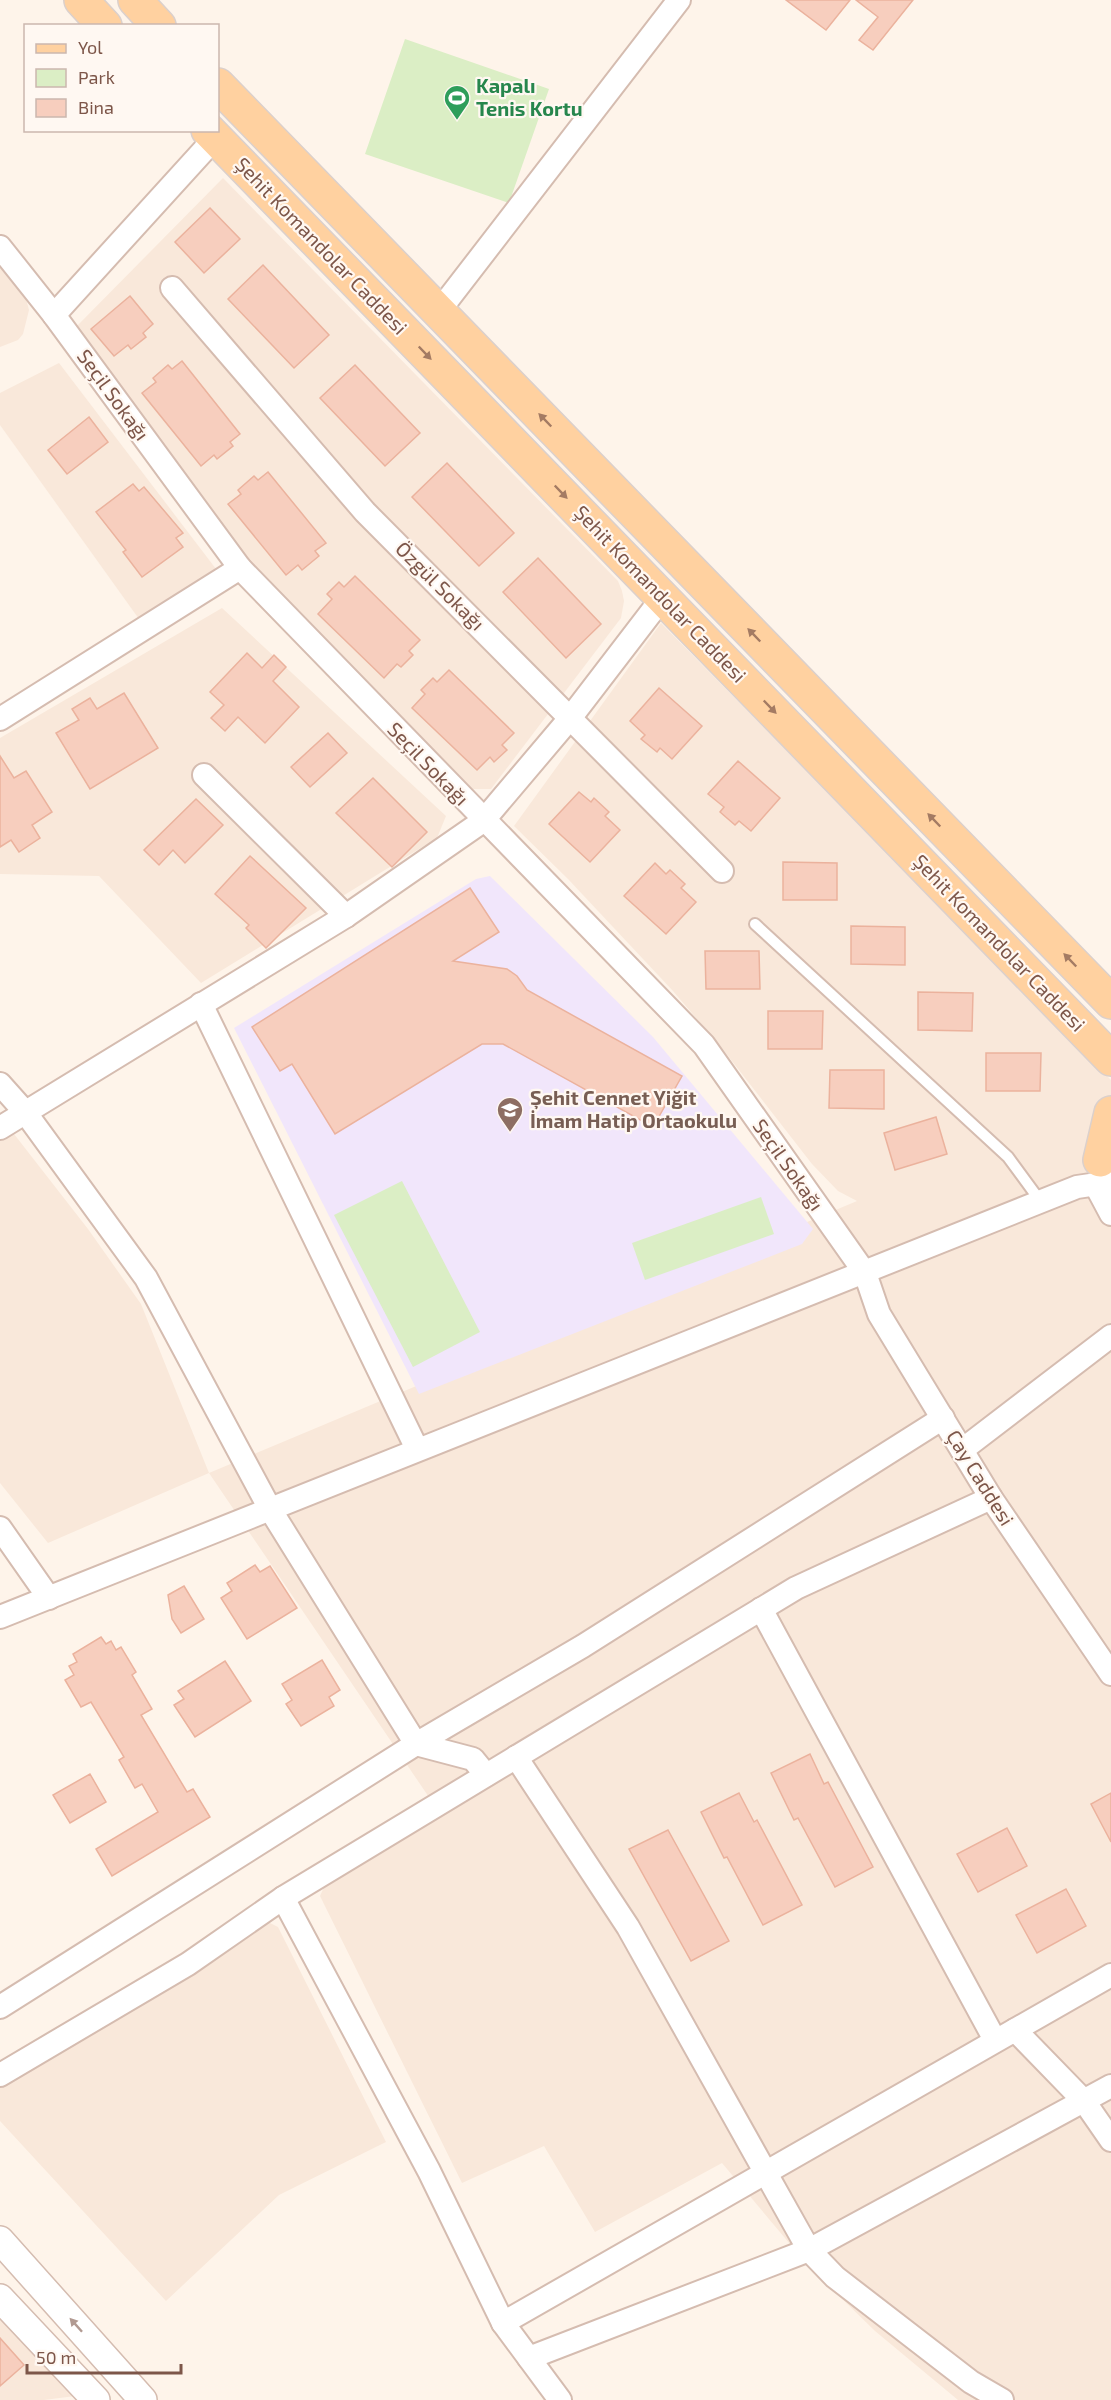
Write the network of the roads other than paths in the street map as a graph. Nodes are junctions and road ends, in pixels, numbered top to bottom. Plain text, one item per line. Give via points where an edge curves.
1 (81, 0) edge
2 (135, 0) edge
3 (679, 0) edge
4 (103, 24) edge
5 (157, 24) edge
6 (219, 86) edge
7 (211, 134) edge
8 (0, 247) edge
9 (172, 288) dead end
10 (438, 311) junction
11 (54, 315) junction
12 (240, 568) junction
13 (663, 597) junction
14 (571, 717) junction
15 (0, 719) edge
16 (204, 775) dead end
17 (483, 821) junction
18 (722, 871) dead end
19 (346, 916) junction
20 (755, 924) dead end
21 (1111, 1002) edge
22 (201, 1005) junction
23 (1111, 1059) edge
24 (0, 1084) edge
25 (25, 1112) junction
26 (1111, 1113) edge
27 (0, 1128) edge
28 (1099, 1173) edge
29 (1041, 1202) junction
30 (1111, 1214) edge
31 (865, 1273) junction
32 (1111, 1336) edge
33 (943, 1418) junction
34 (417, 1449) junction
35 (962, 1450) junction
36 (991, 1498) junction
37 (270, 1509) junction
38 (0, 1528) edge
39 (49, 1598) junction
40 (761, 1609) junction
41 (0, 1617) edge
42 (1111, 1674) edge
43 (416, 1744) junction
44 (516, 1757) junction
45 (486, 1775) junction
46 (283, 1898) junction
47 (1111, 1975) edge
48 (0, 2007) edge
49 (1005, 2035) junction
50 (0, 2075) edge
51 (1111, 2086) edge
52 (1084, 2101) junction
53 (1111, 2140) edge
54 (766, 2171) junction
55 (0, 2240) edge
56 (809, 2250) junction
57 (0, 2298) edge
58 (502, 2323) junction
59 (529, 2358) junction
60 (96, 2400) edge
61 (143, 2400) edge
62 (560, 2400) edge
63 (1002, 2400) edge

1 - 4 main road
2 - 5 main road
3 - 10 street
6 - 10 main road, Şehit Komandolar Caddesi
7 - 11 street
7 -> 13 main road, Şehit Komandolar Caddesi
8 - 11 street, Seçil Sokağı
9 - 14 street, Özgül Sokağı via 365,513
21 -> 10 main road, Şehit Komandolar Caddesi
11 - 12 street, Seçil Sokağı
12 - 15 street
12 - 17 street, Seçil Sokağı
13 - 14 street
13 -> 23 main road, Şehit Komandolar Caddesi
14 - 17 street
14 - 18 street, Özgül Sokağı
16 - 19 street
17 - 19 street
17 - 31 street, Seçil Sokağı via 704,1046
19 - 22 street
20 - 29 lane via 1008,1157
22 - 25 street
22 - 34 street
24 - 25 street
25 - 27 street
25 - 37 street via 146,1278
26 - 28 main road
28 - 29 street
28 - 30 street
29 - 31 street
31 - 33 street, Çay Caddesi via 879,1314
31 - 34 street
32 - 35 street
33 - 35 street, Çay Caddesi
33 - 43 street via 583,1646
34 - 37 street
35 - 36 street, Çay Caddesi
36 - 40 street via 796,1588
36 - 42 street, Çay Caddesi
37 - 39 street
37 - 43 street
38 - 39 street
39 - 41 street
40 - 44 street
40 - 49 street
43 - 45 street via 472,1759
43 - 48 street
44 - 45 street
44 - 54 street via 627,1927
45 - 46 street
46 - 50 street via 188,1964
46 - 58 street via 429,2171
47 - 49 street
49 - 52 street
49 - 54 street
51 - 52 street
52 - 53 street
52 - 56 street
54 - 56 street
54 - 58 street
61 -> 55 street
56 - 59 street
56 - 63 street via 835,2277 971,2382
57 - 60 street
58 - 59 street
59 - 62 street

